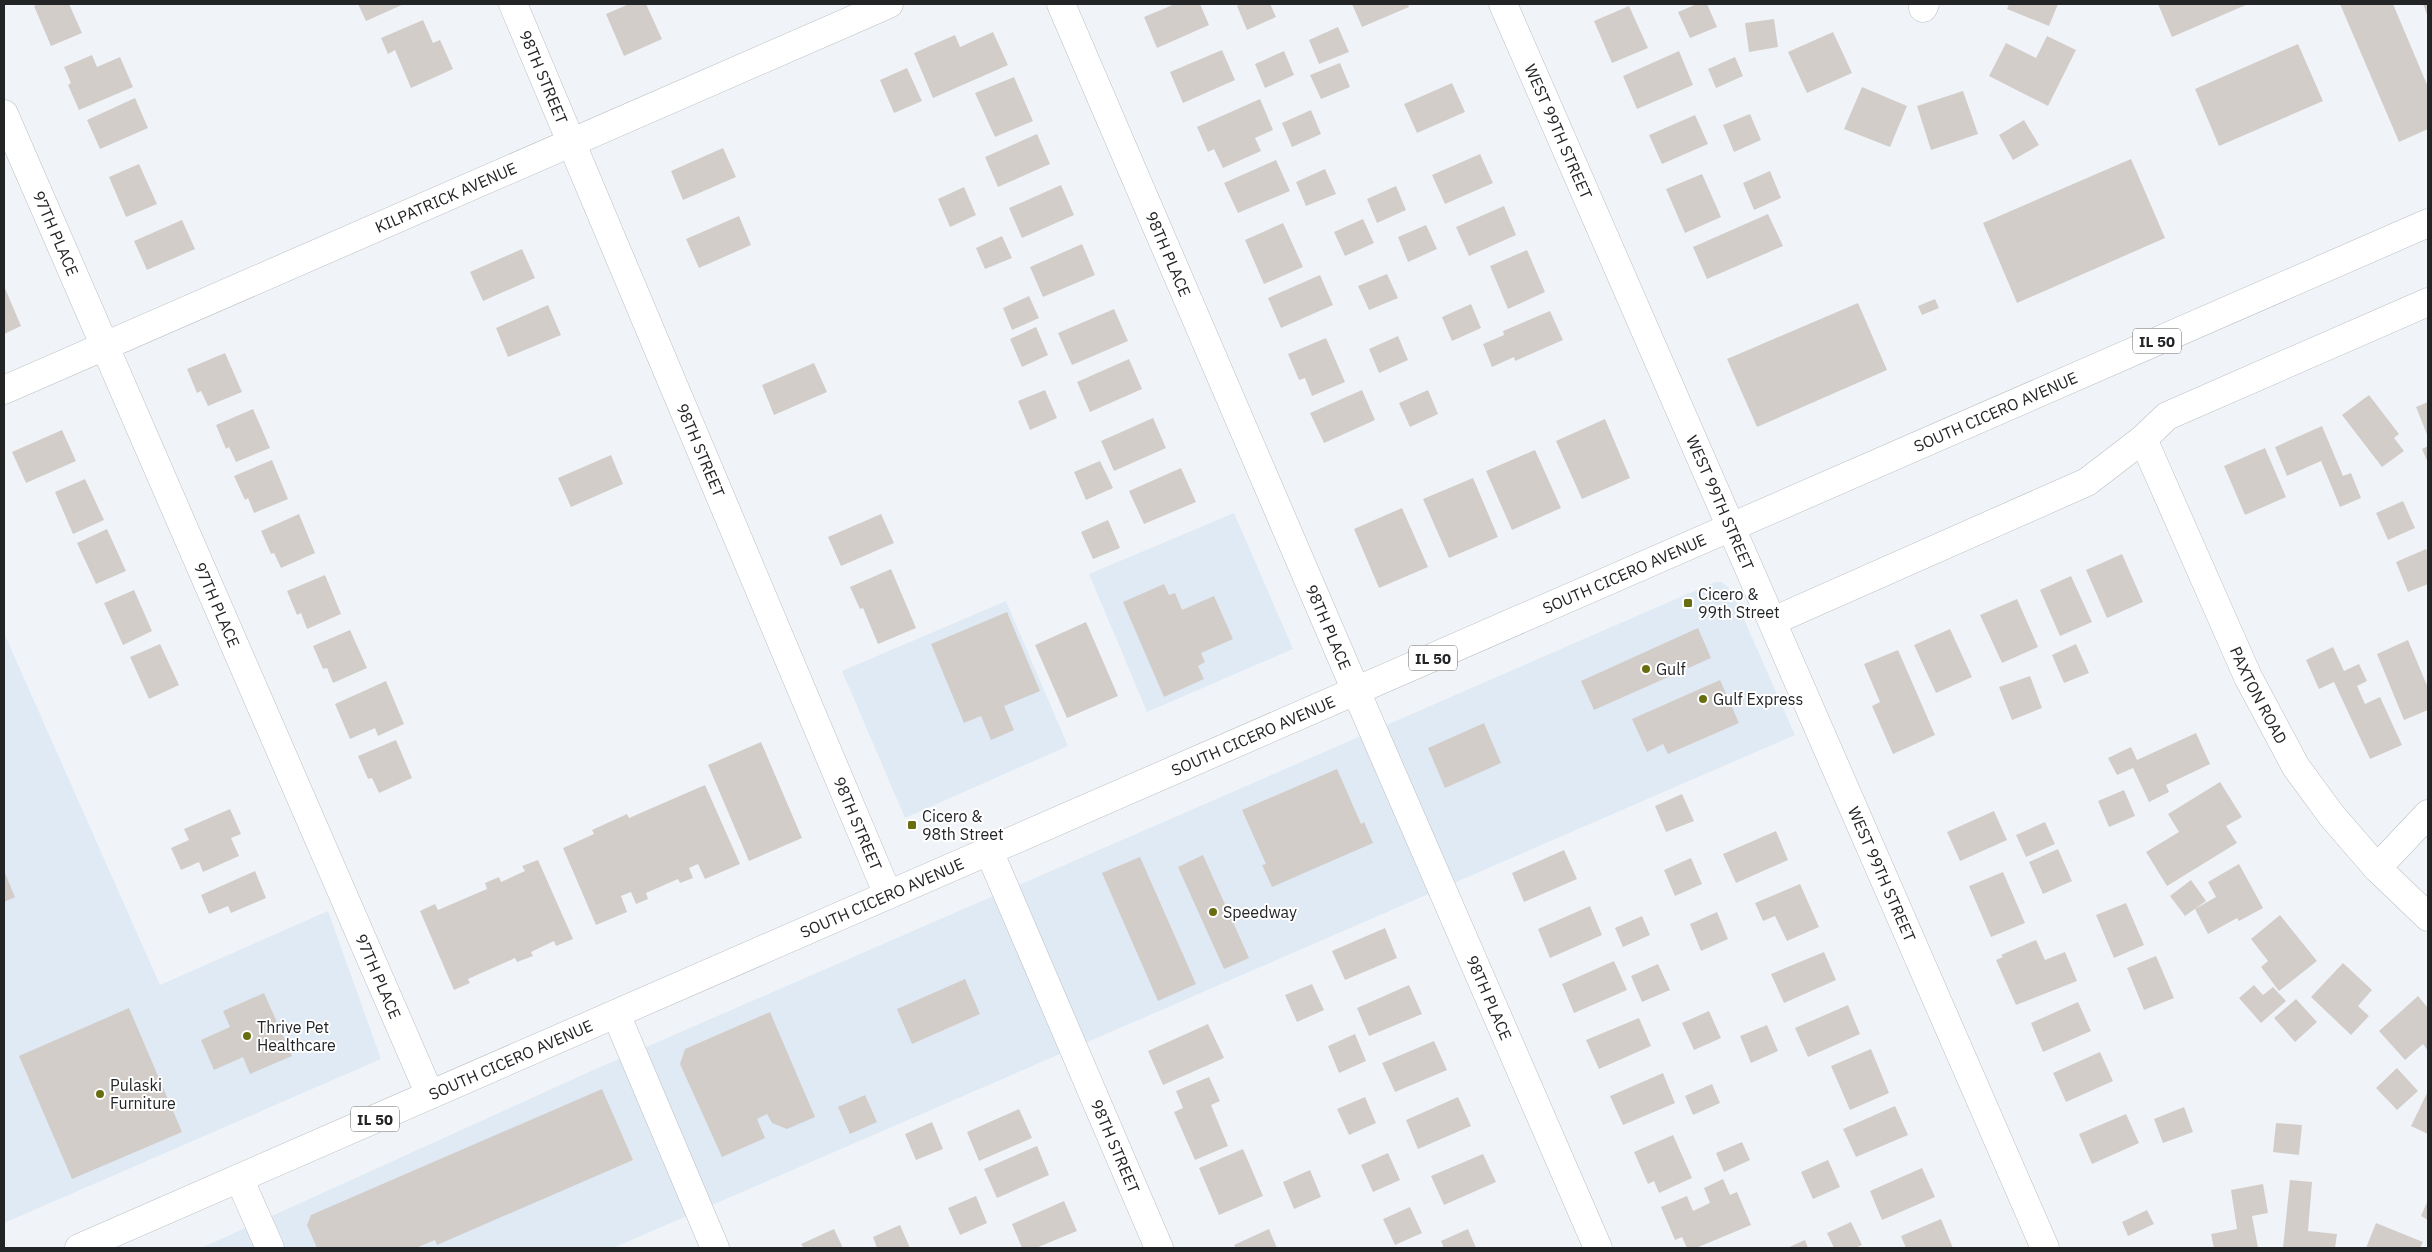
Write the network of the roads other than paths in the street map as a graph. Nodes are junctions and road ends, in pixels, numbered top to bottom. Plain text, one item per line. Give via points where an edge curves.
1 (513, 4) edge
2 (889, 4) edge
3 (1061, 4) edge
4 (1503, 4) edge
5 (4, 114) edge
6 (572, 141) junction
7 (2428, 223) edge
8 (2428, 302) edge
9 (104, 346) junction
10 (4, 390) edge
11 (2143, 439) junction
12 (1732, 527) junction
13 (1773, 621) junction
14 (1356, 691) junction
15 (2428, 814) edge
16 (989, 851) junction
17 (2377, 868) junction
18 (888, 895) junction
19 (2428, 917) edge
20 (616, 1014) junction
21 (430, 1095) junction
22 (239, 1178) junction
23 (79, 1248) edge
24 (270, 1248) edge
25 (715, 1248) edge
26 (1159, 1248) edge
27 (1598, 1248) edge
28 (2044, 1248) edge

1 - 6 street, 98TH STREET
2 - 6 street, KILPATRICK AVENUE
3 - 14 street, 98TH PLACE
4 - 12 street, WEST 99TH STREET
5 - 9 street, 97TH PLACE
6 - 9 street, KILPATRICK AVENUE
6 - 18 street, 98TH STREET
7 - 12 street, SOUTH CICERO AVENUE / IL 50
8 - 11 street via 2167,416
9 - 10 street, KILPATRICK AVENUE
9 - 21 street, 97TH PLACE
11 - 13 street via 2087,482
11 - 17 street, PAXTON ROAD via 2248,678 2296,767 2332,816
12 - 13 street, WEST 99TH STREET
12 - 14 street, SOUTH CICERO AVENUE / IL 50
13 - 28 street, WEST 99TH STREET
14 - 16 street, SOUTH CICERO AVENUE / IL 50
14 - 27 street, 98TH PLACE
15 - 17 street
16 - 18 street, SOUTH CICERO AVENUE / IL 50
16 - 26 street, 98TH STREET
17 - 19 street, PAXTON ROAD
18 - 20 street, SOUTH CICERO AVENUE / IL 50
20 - 21 street, SOUTH CICERO AVENUE / IL 50
20 - 25 street
21 - 22 street, SOUTH CICERO AVENUE / IL 50
22 - 23 street, SOUTH CICERO AVENUE / IL 50
22 - 24 street

